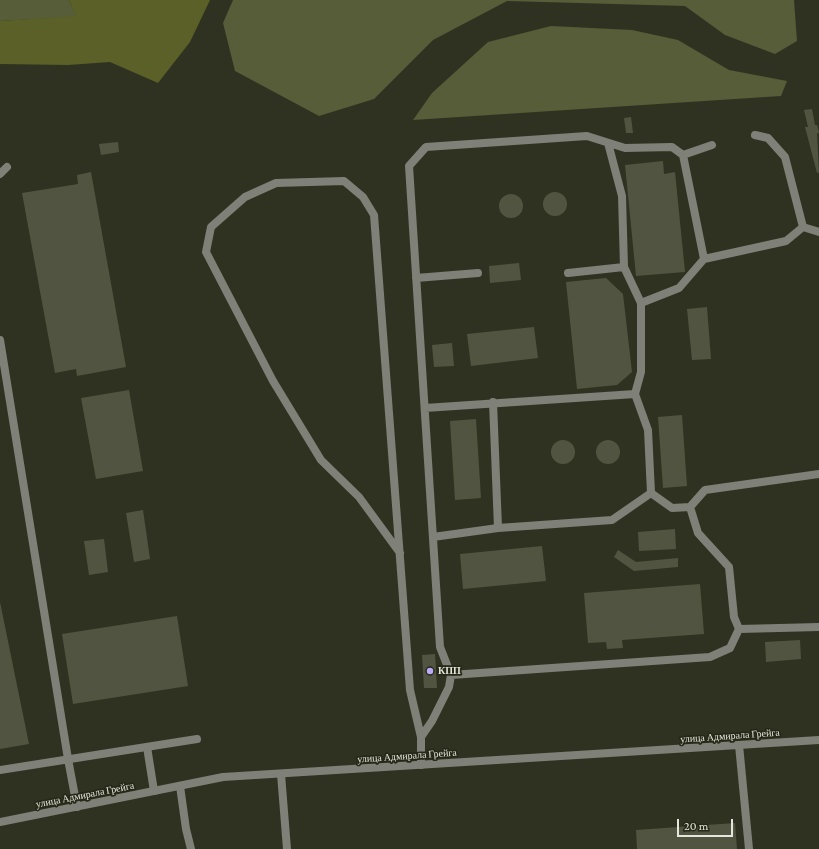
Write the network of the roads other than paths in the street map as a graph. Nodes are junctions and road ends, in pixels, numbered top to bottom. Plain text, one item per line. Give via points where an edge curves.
1 (755, 134) dead end
2 (608, 143) junction
3 (712, 145) dead end
4 (683, 155) junction
5 (7, 167) dead end
6 (0, 174) edge
7 (803, 227) junction
8 (819, 232) edge
9 (704, 259) junction
10 (624, 267) junction
11 (478, 273) dead end
12 (568, 273) dead end
13 (416, 278) junction
14 (641, 303) junction
15 (0, 340) edge
16 (635, 394) junction
17 (493, 402) junction
18 (425, 408) junction
19 (819, 474) edge
20 (651, 493) junction
21 (690, 507) junction
22 (498, 528) junction
23 (433, 537) junction
24 (400, 553) junction
25 (819, 627) edge
26 (739, 630) junction
27 (451, 675) junction
28 (421, 737) junction
29 (197, 739) dead end
30 (819, 740) edge
31 (739, 745) junction
32 (147, 747) junction
33 (68, 759) junction
34 (421, 765) junction
35 (0, 770) edge
36 (281, 774) junction
37 (180, 786) junction
38 (154, 791) junction
39 (77, 807) junction
40 (0, 822) edge
41 (191, 849) edge
42 (287, 849) edge
43 (749, 849) edge

1 - 7 street via 768,138 785,157
2 - 4 street via 625,148 672,147
2 - 10 street via 622,196
2 - 13 street via 587,136 426,147 409,166
3 - 4 street
4 - 9 street
5 - 6 street
7 - 8 street
7 - 9 street via 786,241
9 - 14 street via 680,288
10 - 12 street
10 - 14 street
11 - 13 street
13 - 18 street
14 - 16 street via 641,372
15 - 33 street
16 - 17 street
16 - 20 street via 648,430
17 - 18 street
17 - 22 street
18 - 23 street
19 - 21 street via 705,490
20 - 21 street via 672,508
20 - 22 street via 612,520
21 - 26 street via 698,533 729,566 734,617
22 - 23 street
23 - 27 street via 440,647
24 - 24 street via 374,215 363,197 344,181 276,183 245,197 211,227 206,252 273,380 321,460 359,497
24 - 28 street via 410,690
25 - 26 street
26 - 27 street via 730,648 710,656
27 - 28 street via 449,687 432,722
28 - 34 street
29 - 32 street
30 - 31 street, улица Адмирала Грейга
31 - 34 street, улица Адмирала Грейга
31 - 43 street
32 - 33 street
32 - 38 street
33 - 35 street
33 - 39 street
34 - 36 street, улица Адмирала Грейга
36 - 37 street, улица Адмирала Грейга via 223,777
36 - 42 street
37 - 38 street, улица Адмирала Грейга
37 - 41 street
38 - 39 street, улица Адмирала Грейга
39 - 40 street, улица Адмирала Грейга

